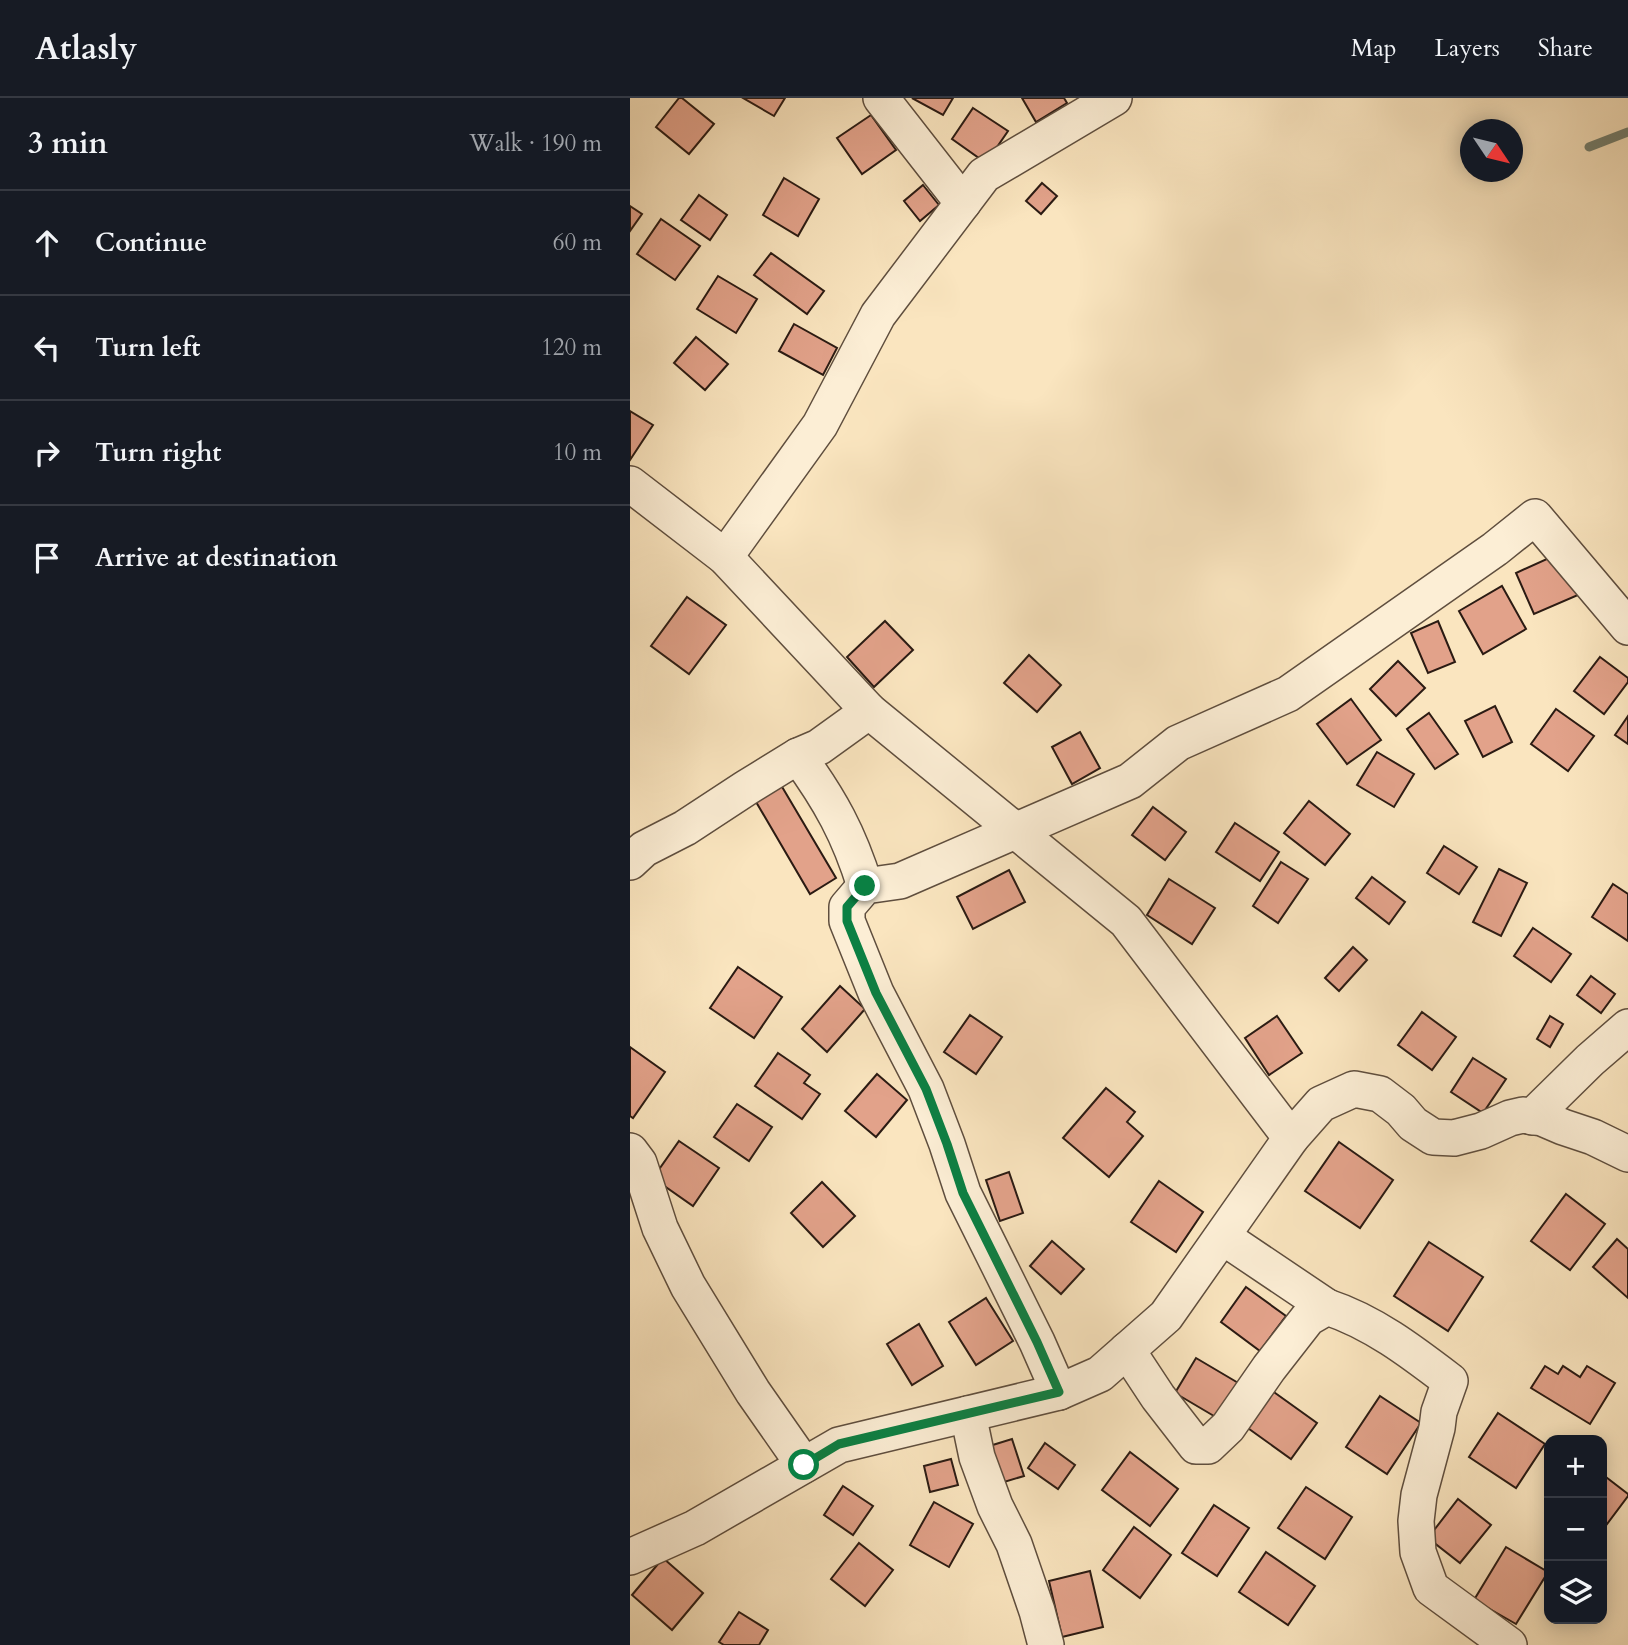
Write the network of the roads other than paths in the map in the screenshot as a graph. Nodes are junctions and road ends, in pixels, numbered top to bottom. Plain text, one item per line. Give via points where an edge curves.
1 (881, 98) edge
2 (1114, 98) edge
3 (963, 203) junction
4 (630, 484) edge
5 (724, 557) junction
6 (1628, 627) edge
7 (869, 711) junction
8 (798, 756) junction
9 (1016, 831) junction
10 (630, 862) edge
11 (865, 886) junction
12 (1628, 1027) edge
13 (1532, 1117) junction
14 (1291, 1138) junction
15 (630, 1151) edge
16 (1628, 1154) edge
17 (1223, 1237) junction
18 (1327, 1307) junction
19 (1127, 1350) junction
20 (1059, 1392) junction
21 (968, 1414) junction
22 (804, 1465) junction
23 (630, 1557) edge
24 (1046, 1645) edge
25 (1509, 1645) edge

1 - 3 street
2 - 3 street via 984,176
3 - 5 street via 878,315 820,425
4 - 5 street
5 - 7 street
6 - 9 street via 1535,517 1288,694 1178,743 1130,781
7 - 8 street via 819,747
7 - 9 street
8 - 10 street via 644,849
8 - 11 street via 840,820
9 - 11 street via 900,881
9 - 14 street via 1126,921
11 - 20 street via 847,907 847,921 876,993 926,1089 963,1193
12 - 13 street
13 - 14 street via 1510,1118 1454,1138 1433,1138 1380,1094 1354,1089 1321,1104
13 - 16 street
14 - 17 street
15 - 22 street via 639,1163 660,1228 688,1286
17 - 18 street
17 - 19 street via 1166,1316
18 - 19 street via 1308,1318 1228,1427 1208,1446 1196,1446
18 - 25 street via 1387,1336 1450,1381 1419,1494 1418,1552 1431,1588
19 - 20 street via 1100,1374
20 - 21 street
21 - 22 street via 839,1444
21 - 24 street via 977,1457 1014,1544
22 - 23 street via 695,1528

